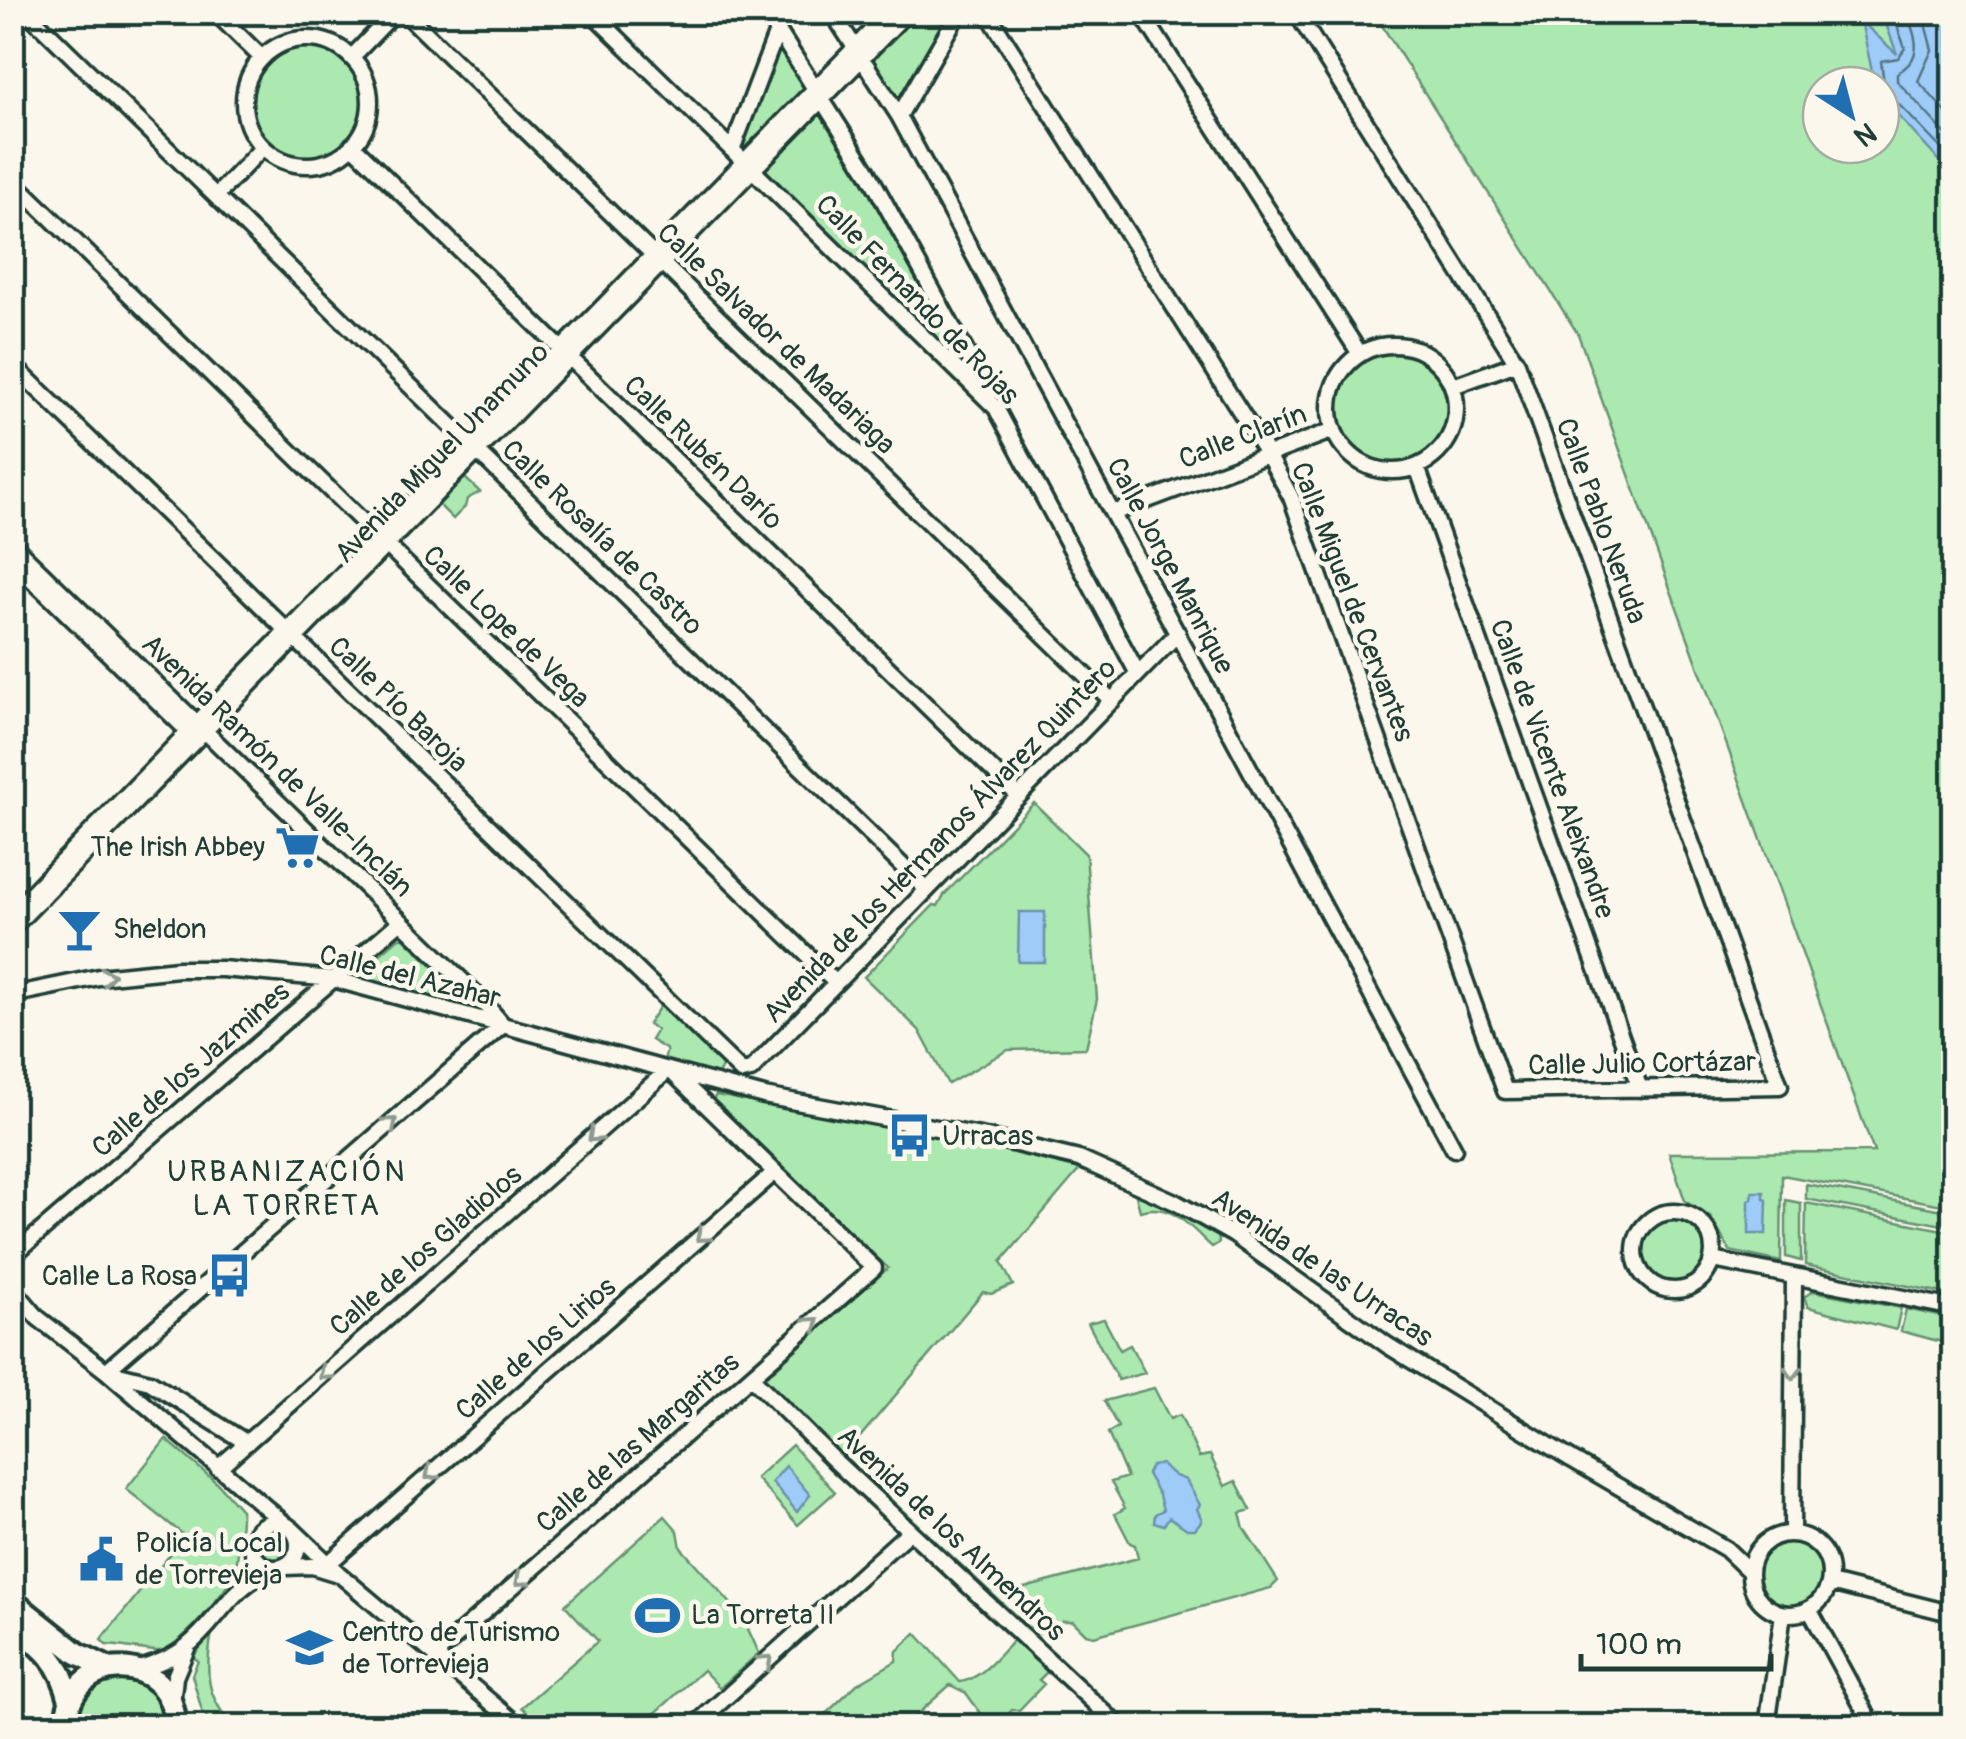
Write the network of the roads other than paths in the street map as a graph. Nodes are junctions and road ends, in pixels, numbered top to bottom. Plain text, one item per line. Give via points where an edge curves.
1 (27, 12) edge
2 (215, 12) edge
3 (394, 12) edge
4 (404, 12) edge
5 (591, 12) edge
6 (766, 12) edge
7 (832, 12) edge
8 (890, 12) edge
9 (907, 12) edge
10 (959, 12) edge
11 (987, 12) edge
12 (1141, 12) edge
13 (1296, 12) edge
14 (778, 29) junction
15 (860, 52) junction
16 (352, 57) junction
17 (262, 58) junction
18 (820, 93) junction
19 (899, 116) junction
20 (352, 145) junction
21 (264, 147) junction
22 (732, 150) junction
23 (748, 166) junction
24 (12, 180) edge
25 (216, 196) junction
26 (658, 259) junction
27 (566, 353) junction
28 (1360, 354) junction
29 (1517, 363) junction
30 (12, 364) edge
31 (1453, 386) junction
32 (996, 408) junction
33 (1334, 430) junction
34 (474, 448) junction
35 (1268, 455) junction
36 (1417, 467) junction
37 (1114, 512) junction
38 (383, 541) junction
39 (12, 544) edge
40 (12, 560) edge
41 (1178, 633) junction
42 (291, 636) junction
43 (1138, 674) junction
44 (1112, 701) junction
45 (197, 729) junction
46 (1019, 796) junction
47 (927, 890) junction
48 (12, 913) edge
49 (401, 921) junction
50 (12, 928) edge
51 (333, 980) junction
52 (836, 983) junction
53 (12, 994) edge
54 (503, 1025) junction
55 (734, 1067) junction
56 (670, 1072) junction
57 (723, 1086) junction
58 (1780, 1086) joint
59 (1640, 1089) junction
60 (1505, 1092) joint
61 (1454, 1149) dead end
62 (775, 1172) junction
63 (12, 1256) edge
64 (1720, 1261) junction
65 (12, 1267) edge
66 (1794, 1276) junction
67 (1954, 1308) edge
68 (106, 1371) junction
69 (751, 1377) junction
70 (247, 1442) junction
71 (218, 1468) junction
72 (233, 1481) junction
73 (288, 1526) junction
74 (910, 1531) junction
75 (1792, 1533) junction
76 (253, 1540) junction
77 (1732, 1553) junction
78 (1754, 1555) junction
79 (276, 1568) junction
80 (334, 1569) junction
81 (1750, 1572) junction
82 (1830, 1584) junction
83 (234, 1593) junction
84 (12, 1601) edge
85 (1810, 1610) junction
86 (1782, 1614) junction
87 (1954, 1614) edge
88 (12, 1623) edge
89 (188, 1646) junction
90 (436, 1655) junction
91 (110, 1669) junction
92 (136, 1670) junction
93 (70, 1700) junction
94 (176, 1718) edge
95 (66, 1726) edge
96 (519, 1726) edge
97 (694, 1726) edge
98 (1119, 1726) edge
99 (1767, 1726) edge
100 (1873, 1726) edge

1 - 25 street, Calle Rosalía de Castro
2 - 17 street
3 - 16 street
4 - 26 street, Calle Salvador de Madariaga
5 - 22 street, Calle Fernando de Rojas
6 - 14 street
7 - 15 street, Calle Jorge Manrique
8 - 15 street, Avenida Miguel Unamuno
9 - 15 street, Avenida Miguel Unamuno
10 - 19 street
11 - 35 street, Calle Miguel de Cervantes
12 - 28 street
13 - 29 street, Calle Pablo Neruda
14 - 18 street
14 - 22 street
15 - 18 street, Avenida Miguel Unamuno
15 - 19 street, Calle Jorge Manrique
16 - 17 street via 314,39 286,43
16 - 20 street via 366,80 370,108
17 - 21 street via 244,103
18 - 23 street, Avenida Miguel Unamuno
18 - 32 street
19 - 37 street, Calle Jorge Manrique
20 - 21 street via 315,164 287,161
20 - 27 street, Calle Rubén Darío
21 - 25 street
22 - 23 street, Calle Fernando de Rojas
23 - 26 street, Avenida Miguel Unamuno
23 - 32 street, Calle Fernando de Rojas
24 - 38 street, Calle Lope de Vega
25 - 34 street, Calle Rosalía de Castro
26 - 27 street, Avenida Miguel Unamuno
26 - 44 street, Calle Salvador de Madariaga
27 - 34 street, Avenida Miguel Unamuno
27 - 46 street, Calle Rubén Darío
28 - 31 street via 1409,347 1432,357
28 - 33 street via 1336,382
29 - 31 street
29 - 58 street, Calle Pablo Neruda
30 - 42 street, Calle Pío Baroja
31 - 36 street via 1454,428 1439,452
32 - 43 street, Calle Fernando de Rojas
33 - 35 street, Calle Clarín
33 - 36 street via 1362,463 1388,471
34 - 38 street, Avenida Miguel Unamuno
34 - 47 street, Calle Rosalía de Castro
35 - 37 street, Calle Clarín
35 - 60 street, Calle Miguel de Cervantes via 1291,497
36 - 59 street, Calle de Vicente Aleixandre
37 - 41 street, Calle Jorge Manrique
38 - 42 street, Avenida Miguel Unamuno
38 - 52 street, Calle Lope de Vega
39 - 45 street, Avenida Ramón de Valle-Inclán
40 - 45 street, Avenida Ramón de Valle-Inclán
41 - 43 street, Avenida de los Hermanos Álvarez Quintero
41 - 61 street, Calle Jorge Manrique
42 - 45 street, Avenida Miguel Unamuno
42 - 55 street, Calle Pío Baroja
43 - 44 street, Avenida de los Hermanos Álvarez Quintero
44 - 46 street, Avenida de los Hermanos Álvarez Quintero
45 - 48 street
45 - 49 street, Avenida Ramón de Valle-Inclán
45 - 50 street, Avenida Miguel Unamuno
46 - 47 street, Avenida de los Hermanos Álvarez Quintero
47 - 52 street, Avenida de los Hermanos Álvarez Quintero
49 - 51 street, Calle de los Jazmines
49 - 54 street, Avenida Ramón de Valle-Inclán
53 -> 51 street, Calle del Azahar via 178,969
51 - 54 street, Calle del Azahar
51 - 63 street, Calle de los Jazmines
52 - 55 street, Avenida de los Hermanos Álvarez Quintero via 750,1070
54 - 56 street, Calle del Azahar
68 -> 54 street
55 - 57 street
56 - 57 street, Avenida de las Urracas
56 - 62 street
56 -> 70 street, Calle de los Gladiolos
57 - 77 street, Avenida de las Urracas via 1040,1148 1175,1202 1241,1239 1388,1345
58 - 59 street, Calle Julio Cortázar
59 - 60 street, Calle Julio Cortázar
69 -> 62 street, Calle de las Margaritas via 874,1268
62 -> 80 street, Calle de los Lirios
64 - 64 street via 1710,1236 1684,1213 1649,1221 1634,1253 1643,1276 1663,1290 1698,1283
64 - 66 street
65 - 68 street via 16,1292 30,1310
66 - 67 street
66 -> 75 street
68 - 70 street via 150,1382
68 - 71 street
69 - 74 street, Avenida de los Almendros
69 -> 90 street, Calle de las Margaritas
70 - 71 street, Calle de los Gladiolos
71 - 72 street
72 - 73 street
72 - 76 street via 253,1514
73 - 76 street via 265,1524
73 - 79 street via 298,1541 296,1556
73 - 80 street
97 -> 74 street
74 - 98 street, Avenida de los Almendros
75 - 78 street via 1776,1536
75 - 82 street via 1818,1544 1831,1569
76 - 79 street via 256,1560
76 - 83 street
77 - 78 street, Avenida de las Urracas
77 - 81 street, Avenida de las Urracas
78 - 81 street
79 - 80 street
79 - 83 street
80 - 90 street
81 - 86 street via 1758,1599
82 - 85 street
82 - 87 street
83 - 89 street
84 - 91 main road via 78,1653
85 - 86 street
85 - 100 street
86 - 99 street
88 - 93 main road via 52,1657
89 - 92 street
89 - 94 street via 175,1677
90 - 96 street
91 - 92 main road
91 - 93 main road via 90,1676
92 - 94 main road via 156,1681
93 - 95 main road

